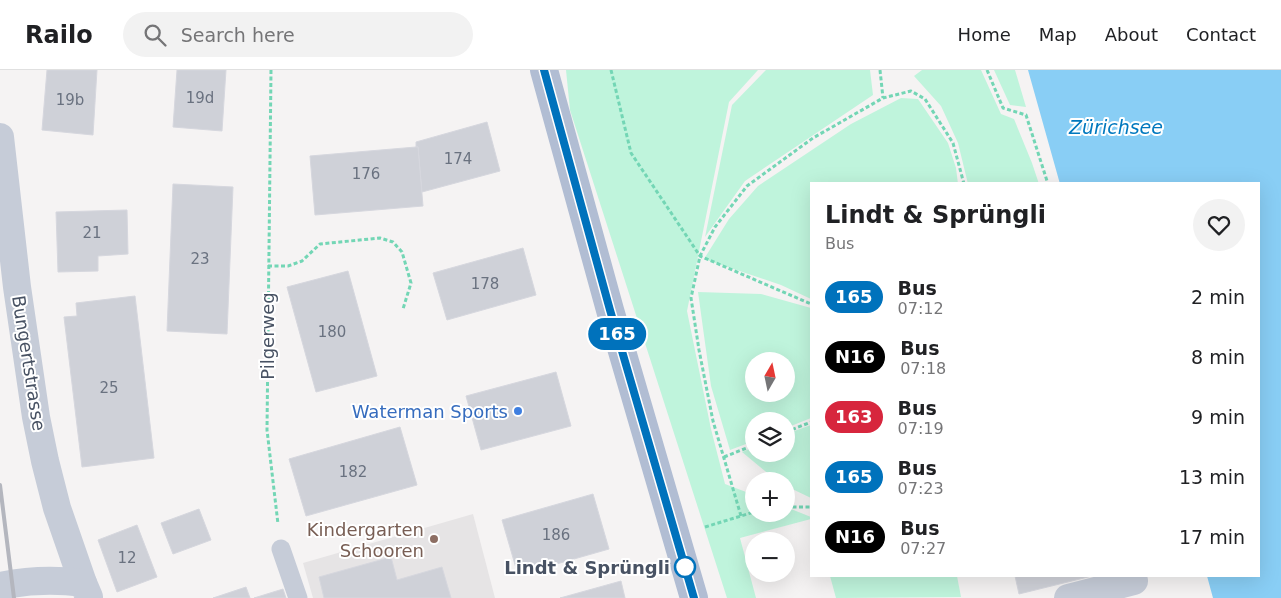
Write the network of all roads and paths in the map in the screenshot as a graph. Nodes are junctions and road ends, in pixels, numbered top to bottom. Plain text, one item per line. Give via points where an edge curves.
1 (271, 70) edge
2 (544, 70) edge
3 (611, 70) edge
4 (880, 70) edge
5 (987, 70) edge
6 (883, 98) junction
7 (0, 137) edge
8 (963, 182) edge
9 (1047, 182) edge
10 (700, 256) junction
11 (268, 266) junction
12 (810, 304) edge
13 (403, 308) dead end
14 (810, 422) edge
15 (795, 428) edge
16 (745, 449) edge
17 (724, 457) junction
18 (795, 507) edge
19 (810, 507) edge
20 (745, 515) edge
21 (741, 516) junction
22 (676, 536) junction
23 (281, 549) joint
24 (1138, 579) edge
25 (0, 586) edge
26 (86, 590) edge
27 (298, 598) edge
28 (694, 598) edge
29 (1068, 598) edge

1 - 11 path, Pilgerweg
2 - 22 main road
3 - 10 path via 631,153
4 - 6 path
5 - 9 path via 1003,108 1026,115
6 - 8 path via 912,91 925,99 953,143
6 - 10 path via 813,138 748,186 715,227
7 - 26 street, Bungertstrasse via 36,418 57,508
10 - 12 path
10 - 17 path via 691,298 713,421
11 - 13 path via 288,266 302,261 320,244 380,238 393,242 402,252 411,283
11 - 23 path, Pilgerweg via 267,430
14 - 15 path
16 - 17 path
17 - 21 path
18 - 19 path
20 - 21 path
21 - 22 path
22 - 28 main road
23 - 27 lane
24 - 29 street
25 - 26 street via 50,580

